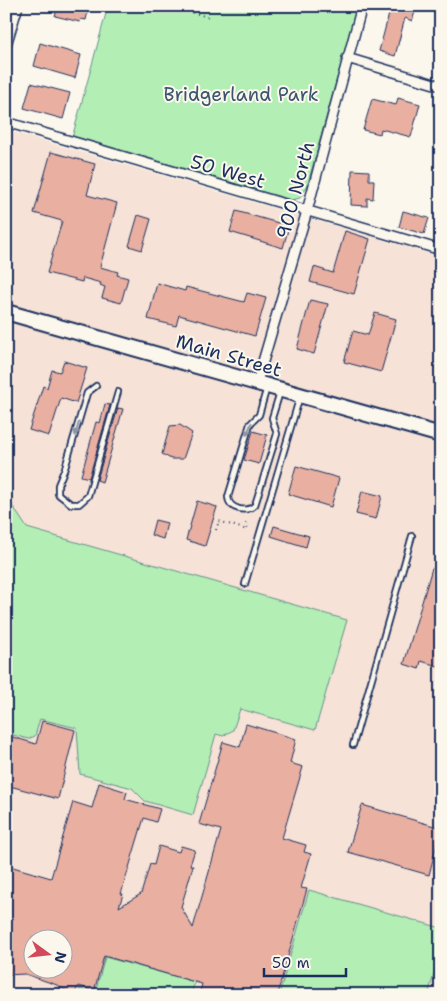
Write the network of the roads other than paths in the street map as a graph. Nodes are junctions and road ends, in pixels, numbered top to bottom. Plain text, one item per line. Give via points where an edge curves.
1 (18, 6) edge
2 (362, 6) edge
3 (8, 32) edge
4 (6, 45) edge
5 (347, 58) junction
6 (441, 86) edge
7 (6, 122) edge
8 (307, 211) junction
9 (441, 250) edge
10 (6, 312) edge
11 (96, 386) dead end
12 (268, 386) junction
13 (118, 392) dead end
14 (300, 395) junction
15 (441, 435) edge
16 (412, 536) dead end
17 (245, 584) dead end
18 (353, 745) dead end

1 - 3 street
2 - 5 street, 900 North
3 - 4 street
5 - 6 street
5 - 8 street, 900 North
7 - 8 street, 50 West
8 - 9 street, 50 West
8 - 12 street, 900 North
10 - 12 main road, Main Street
11 -> 13 lane via 87,393 58,485 58,494 70,504 79,504 88,496
12 -> 12 lane via 259,415 250,424 228,497 232,506 251,509 256,505 277,434
12 - 14 main road, Main Street
14 - 15 main road, Main Street
14 - 17 lane
16 - 18 lane

